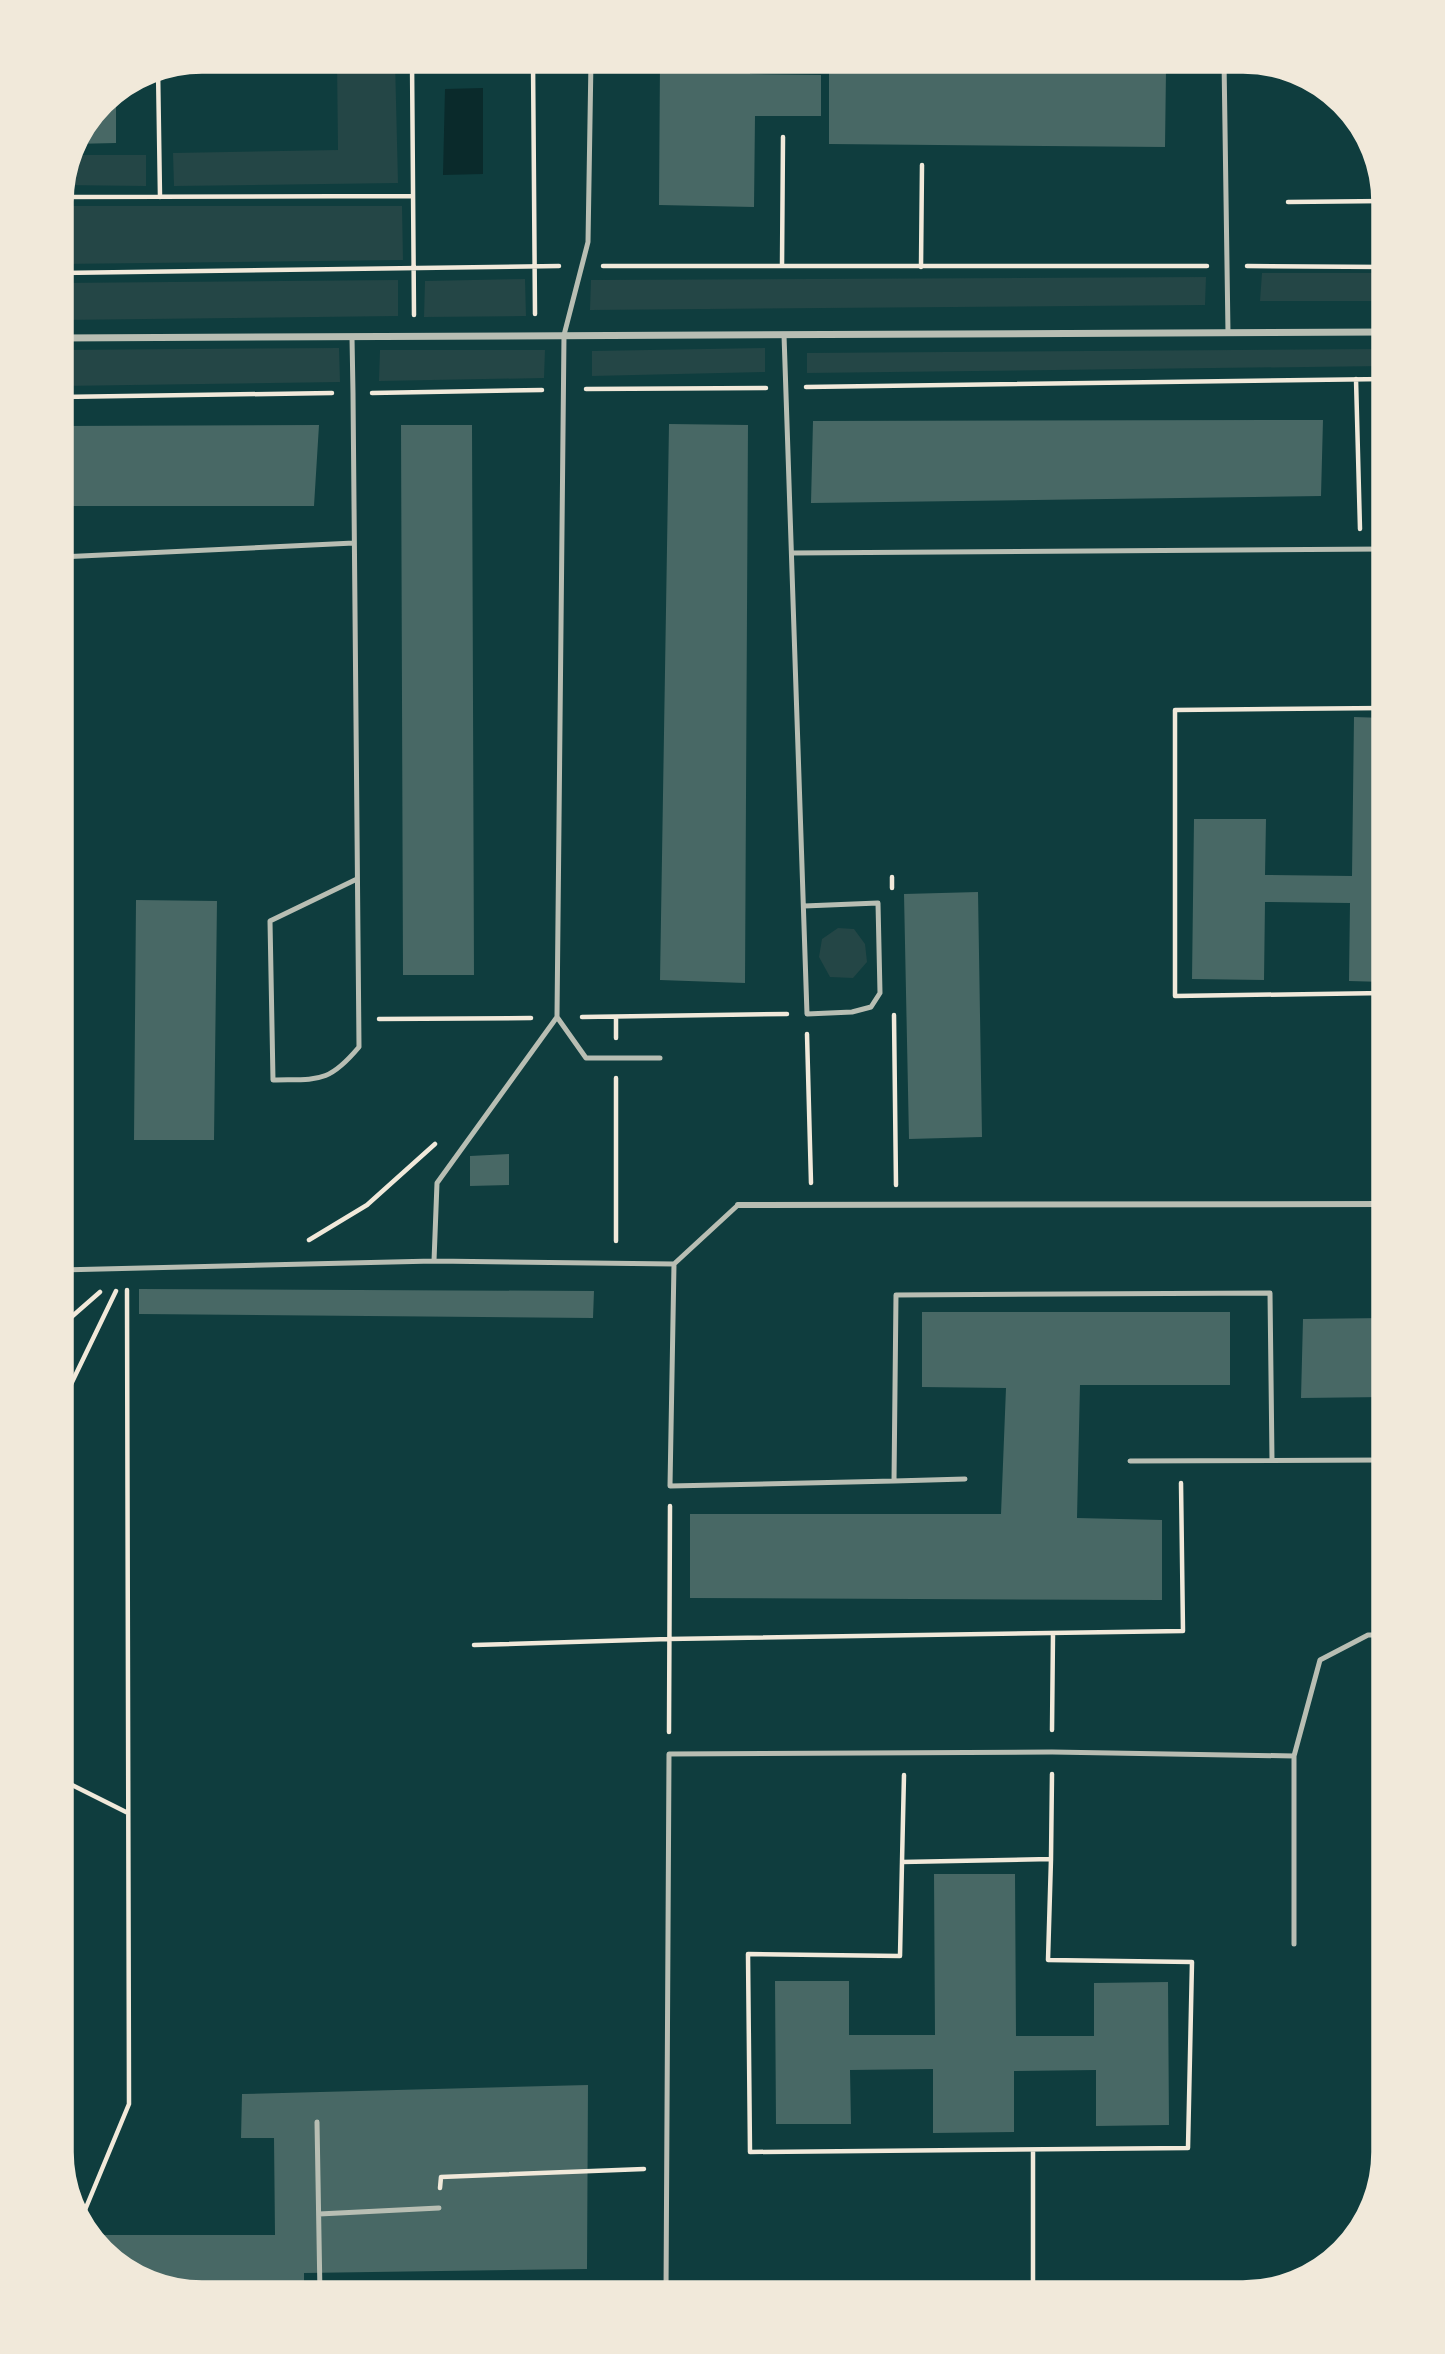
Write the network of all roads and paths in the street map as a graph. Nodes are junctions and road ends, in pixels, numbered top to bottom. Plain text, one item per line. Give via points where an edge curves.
1 (412, 72) edge
2 (533, 72) edge
3 (590, 72) edge
4 (1224, 72) edge
5 (158, 80) edge
6 (783, 137) dead end
7 (922, 165) dead end
8 (413, 196) junction
9 (72, 197) edge
10 (160, 197) junction
11 (1373, 201) edge
12 (1288, 202) dead end
13 (534, 266) junction
14 (583, 266) junction
15 (782, 266) junction
16 (1228, 266) junction
17 (921, 267) junction
18 (1373, 267) edge
19 (413, 270) junction
20 (72, 273) edge
21 (1373, 332) edge
22 (1228, 334) junction
23 (564, 335) junction
24 (784, 335) junction
25 (536, 336) junction
26 (352, 337) junction
27 (414, 337) junction
28 (72, 338) edge
29 (1356, 379) junction
30 (1373, 379) edge
31 (786, 388) junction
32 (565, 390) junction
33 (353, 393) junction
34 (72, 397) edge
35 (354, 543) junction
36 (1360, 549) junction
37 (1373, 549) edge
38 (792, 554) junction
39 (72, 556) edge
40 (1373, 708) edge
41 (892, 877) dead end
42 (357, 879) junction
43 (892, 891) dead end
44 (804, 906) junction
45 (1373, 993) edge
46 (894, 1013) dead end
47 (807, 1014) junction
48 (557, 1017) junction
49 (616, 1017) dead end
50 (616, 1058) junction
51 (660, 1058) dead end
52 (436, 1143) dead end
53 (897, 1203) junction
54 (1373, 1204) edge
55 (738, 1205) joint
56 (812, 1205) junction
57 (299, 1243) dead end
58 (434, 1261) junction
59 (616, 1263) junction
60 (674, 1264) junction
61 (127, 1269) junction
62 (72, 1270) edge
63 (72, 1317) edge
64 (72, 1383) edge
65 (1272, 1460) junction
66 (1373, 1460) edge
67 (1129, 1461) dead end
68 (1181, 1461) junction
69 (965, 1479) dead end
70 (894, 1480) junction
71 (670, 1486) junction
72 (1373, 1635) edge
73 (668, 1639) junction
74 (474, 1645) dead end
75 (668, 1754) junction
76 (905, 1754) junction
77 (1294, 1756) junction
78 (72, 1785) edge
79 (128, 1813) junction
80 (902, 1862) junction
81 (1294, 1944) dead end
82 (317, 2122) dead end
83 (1033, 2150) junction
84 (666, 2168) junction
85 (439, 2208) joint
86 (85, 2210) edge
87 (319, 2214) junction
88 (320, 2282) edge
89 (666, 2282) edge
90 (1033, 2282) edge

1 - 8 path
2 - 13 path
3 - 14 lane via 588,242
4 - 16 lane
5 - 10 path
6 - 15 path
7 - 17 path
8 - 10 path
8 - 19 path
9 - 10 path
11 - 12 path
13 - 14 path
13 - 19 path
13 - 25 path
14 - 15 path
14 - 23 lane
15 - 17 path
16 - 17 path
16 - 18 path
16 - 22 lane
19 - 20 path
19 - 27 path
21 - 22 street
22 - 24 street
23 - 24 street
23 - 25 street
23 - 32 lane
24 - 31 lane
25 - 27 street
26 - 27 street
26 - 28 street
26 - 33 lane
29 - 30 path
29 - 31 path
29 - 36 path
31 - 32 path
31 - 38 lane
32 - 33 path
32 - 48 lane
33 - 34 path
33 - 35 lane
35 - 39 lane
35 - 42 lane
36 - 37 lane
36 - 38 lane
38 - 44 lane
40 - 45 path via 1175,710 1175,996
41 - 43 path
42 - 42 lane via 359,1047 344,1065 321,1079 273,1080 270,921
44 - 47 lane
44 - 47 lane via 878,904 880,993 870,1007
46 - 53 path
47 - 56 path
48 - 50 lane via 586,1058
48 - 58 lane via 437,1183
49 - 50 path
50 - 51 lane
50 - 59 path
52 - 57 path via 367,1205
53 - 54 street
53 - 56 street
55 - 56 street
55 - 60 lane
58 - 59 lane
58 - 61 lane
59 - 60 lane
60 - 71 lane
61 - 62 lane
61 - 63 path
61 - 64 path
61 - 79 path
65 - 66 lane
65 - 68 lane
65 - 70 lane via 1270,1293 896,1295
67 - 68 lane
68 - 73 path via 1183,1631
69 - 70 lane
70 - 71 lane
71 - 73 path
72 - 77 lane via 1320,1660
73 - 74 path
73 - 75 path
75 - 76 lane
75 - 84 lane
76 - 77 lane
76 - 80 path
77 - 81 lane
78 - 79 path
79 - 86 path via 129,2104
80 - 83 path via 900,1956 748,1954 750,2152
80 - 83 path via 1051,1859 1048,1960 1192,1962 1188,2148
82 - 87 lane
83 - 90 path
84 - 85 path via 441,2177
84 - 89 lane
85 - 87 lane
87 - 88 lane

